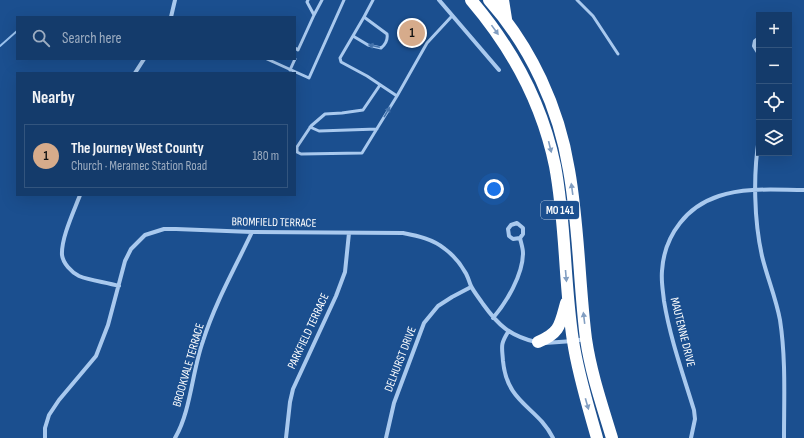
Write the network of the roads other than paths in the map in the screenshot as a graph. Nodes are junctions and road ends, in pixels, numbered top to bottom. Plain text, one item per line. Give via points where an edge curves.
1 (175, 0) edge
2 (308, 0) edge
3 (322, 0) edge
4 (344, 0) edge
5 (373, 0) edge
6 (439, 0) edge
7 (471, 0) edge
8 (489, 0) edge
9 (503, 0) edge
10 (577, 0) edge
11 (171, 16) edge
12 (314, 16) junction
13 (452, 16) junction
14 (364, 17) junction
15 (507, 22) junction
16 (354, 36) junction
17 (756, 40) edge
18 (297, 49) edge
19 (756, 49) edge
20 (618, 54) dead end
21 (143, 60) edge
22 (268, 60) edge
23 (295, 60) edge
24 (290, 70) junction
25 (499, 70) dead end
26 (136, 72) edge
27 (295, 72) edge
28 (296, 73) edge
29 (380, 85) junction
30 (397, 96) junction
31 (310, 127) junction
32 (378, 129) junction
33 (757, 156) edge
34 (804, 190) edge
35 (756, 191) junction
36 (80, 196) edge
37 (252, 232) junction
38 (349, 233) junction
39 (520, 238) dead end
40 (119, 286) junction
41 (471, 287) junction
42 (568, 294) junction
43 (493, 318) junction
44 (508, 332) junction
45 (586, 339) junction
46 (573, 341) junction
47 (538, 342) junction
48 (45, 438) edge
49 (175, 438) edge
50 (286, 438) edge
51 (386, 438) edge
52 (553, 438) edge
53 (598, 438) edge
54 (612, 438) edge
55 (691, 438) edge
56 (784, 438) edge

1 - 11 street
2 - 12 lane
3 - 12 lane
4 - 28 lane via 309,78
5 - 14 lane
6 - 13 street
7 -> 42 highway, MO 141 via 510,52 542,118 557,178
8 - 15 highway, MO 141
9 - 15 highway
10 - 20 lane via 593,16
12 - 18 lane
13 - 25 street
13 - 30 lane via 427,43
14 - 16 lane
14 -> 16 lane via 387,34 386,44 382,48 368,45
45 -> 15 highway, MO 141 via 573,195 565,147 540,78
16 - 29 lane via 340,58 342,62
17 - 19 street
21 - 26 street
22 - 24 lane
23 - 24 lane
24 - 27 lane
29 - 30 lane
29 - 31 lane via 363,110 324,114
32 -> 30 lane
31 - 32 lane via 319,130
31 - 32 lane via 296,147 297,152 301,154 362,153
33 - 35 street
34 - 35 street, MAUTENNE DRIVE
35 - 55 street, MAUTENNE DRIVE via 721,195 693,209 675,230 664,255 662,283 668,322 694,410
35 - 56 street via 760,245 780,320
36 - 40 street via 62,245 62,256 66,265 79,276
37 - 38 street, BROMFIELD TERRACE
37 - 40 street, BROMFIELD TERRACE via 164,229 151,232 131,249 125,261
37 - 49 street, BROOKVALE TERRACE via 210,321 182,425
38 - 41 street, BROMFIELD TERRACE via 403,233 431,240 454,257 466,272
38 - 50 street, PARKFIELD TERRACE via 345,272 293,389
39 - 43 street via 523,254 518,273 508,298
40 - 48 street, BROMFIELD TERRACE via 96,356 49,415
41 - 43 street, BROMFIELD TERRACE
41 - 51 street, DELHURST DRIVE via 438,306 424,323 394,403
42 - 46 highway, MO 141
42 - 47 highway via 556,331
43 - 44 street, BROMFIELD TERRACE
44 - 47 street, BROMFIELD TERRACE
44 - 52 street via 502,343 506,378 515,395 542,422
45 - 46 street, BROMFIELD TERRACE
45 - 54 highway, MO 141
46 - 47 street, BROMFIELD TERRACE
46 -> 53 highway, MO 141 via 581,382

